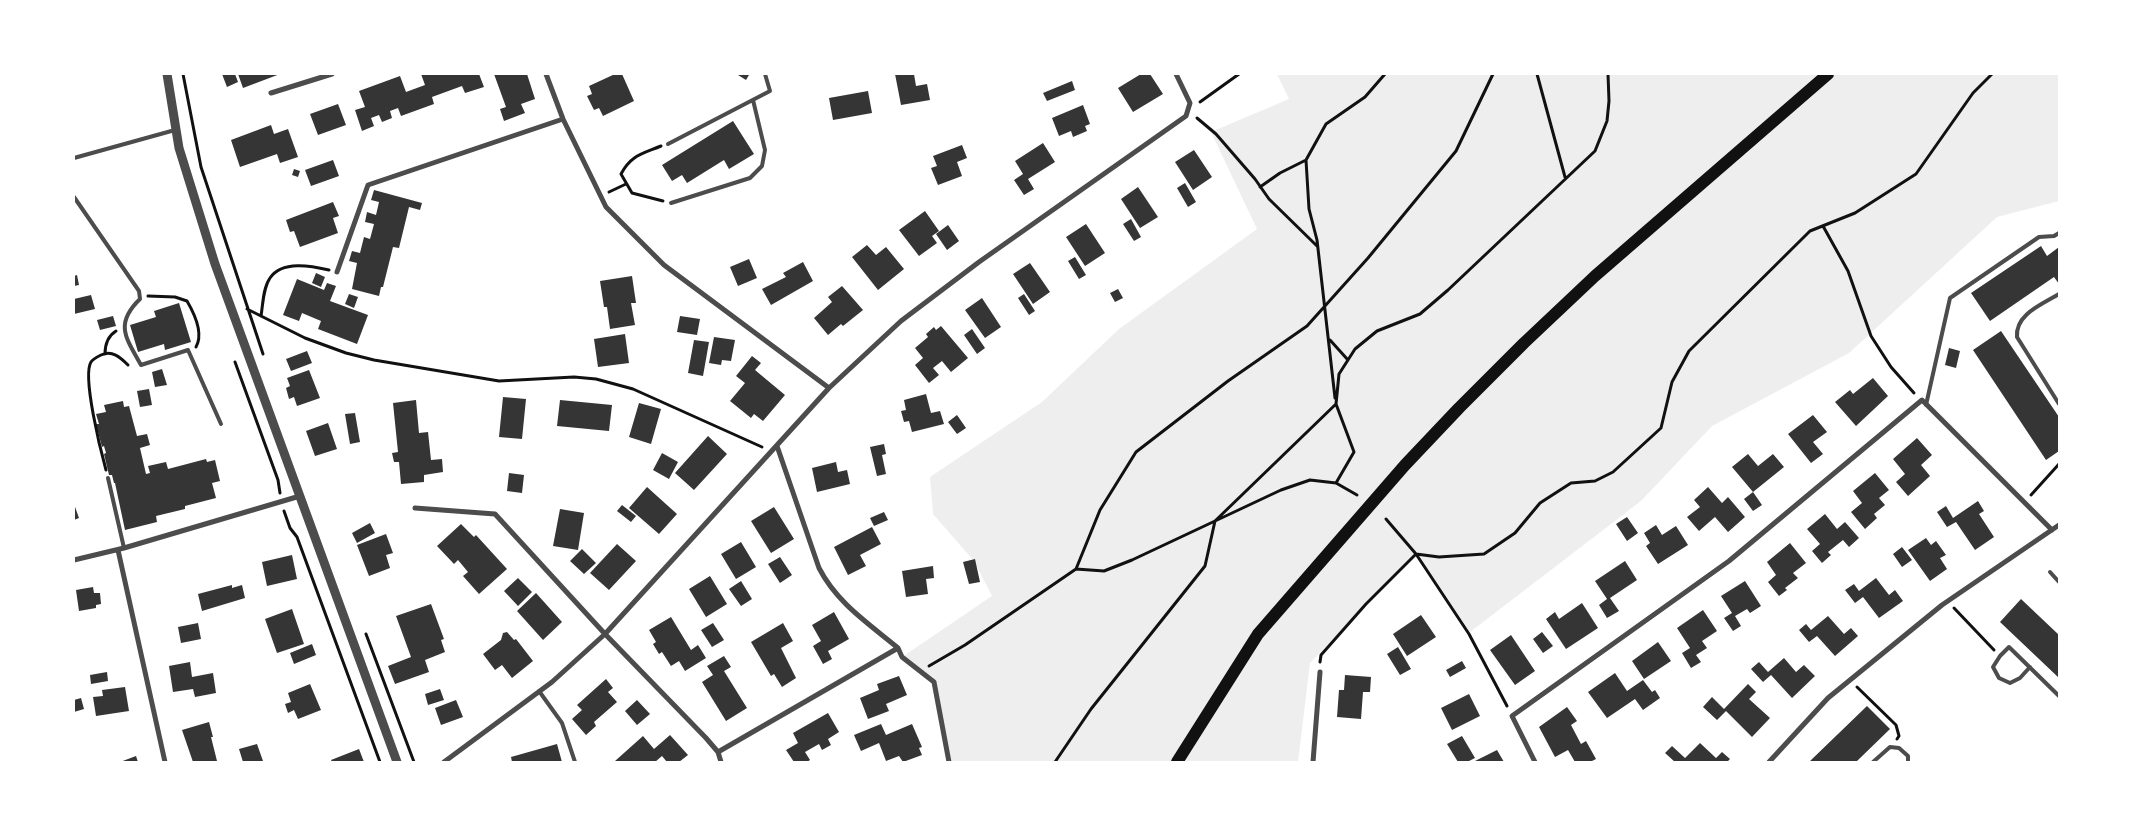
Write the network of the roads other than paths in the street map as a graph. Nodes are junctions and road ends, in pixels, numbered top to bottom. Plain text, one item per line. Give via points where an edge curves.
1 (167, 74) edge
2 (332, 74) edge
3 (546, 74) edge
4 (765, 74) edge
5 (1176, 74) edge
6 (1828, 74) edge
7 (324, 75) edge
8 (271, 93) dead end
9 (753, 100) junction
10 (564, 119) junction
11 (176, 130) junction
12 (668, 144) road end
13 (74, 158) edge
14 (74, 197) edge
15 (670, 203) road end
16 (2059, 233) edge
17 (337, 272) road end
18 (2059, 294) edge
19 (830, 388) junction
20 (2059, 404) edge
21 (1926, 405) junction
22 (221, 424) dead end
23 (777, 446) junction
24 (108, 478) road end
25 (300, 496) junction
26 (415, 508) dead end
27 (2059, 525) edge
28 (2052, 530) junction
29 (124, 548) junction
30 (118, 550) junction
31 (74, 560) edge
32 (2050, 572) dead end
33 (2059, 582) edge
34 (605, 634) junction
35 (898, 648) junction
36 (2030, 668) junction
37 (1320, 672) road end
38 (539, 692) junction
39 (2059, 696) edge
40 (718, 752) junction
41 (165, 762) edge
42 (397, 762) edge
43 (444, 762) edge
44 (575, 762) edge
45 (721, 762) edge
46 (949, 762) edge
47 (1177, 762) edge
48 (1313, 762) edge
49 (1535, 762) edge
50 (1768, 762) edge
51 (1874, 762) edge
52 (1908, 762) edge

1 - 11 street
2 - 7 street
3 - 10 street
4 - 9 lane via 770,91
5 - 19 street via 1190,103 1187,113 908,315
6 - 47 main road via 1595,276 1524,343 1405,465 1258,634
7 - 8 street
9 - 12 lane
9 - 15 lane via 765,150 762,166 750,178
10 - 17 street via 368,185
10 - 19 street via 606,207 664,265
11 - 13 lane
11 - 25 street via 215,264
14 - 22 lane via 139,291 140,299 125,318 126,339 142,365 188,350
16 - 21 lane via 2039,238 1950,298
18 - 20 lane via 2024,317 2016,330 2017,337
19 - 23 street
21 - 28 street
21 - 49 street via 1922,400 1729,561 1512,716
23 - 34 street
23 - 35 street via 828,587
24 - 29 lane
25 - 29 street
25 - 42 street
26 - 34 street via 495,514
27 - 28 street
28 - 50 street via 1948,601 1850,680 1828,698
29 - 30 street
30 - 31 street
30 - 41 street
32 - 33 lane
34 - 38 street
34 - 40 street
35 - 40 street
35 - 46 street via 902,657 934,682
36 - 36 lane via 2009,647 1994,667 1999,678 2010,683
36 - 39 lane
37 - 48 street
38 - 43 street
38 - 44 lane via 562,723
40 - 45 street
51 - 52 lane via 1890,747 1899,748 1908,756

